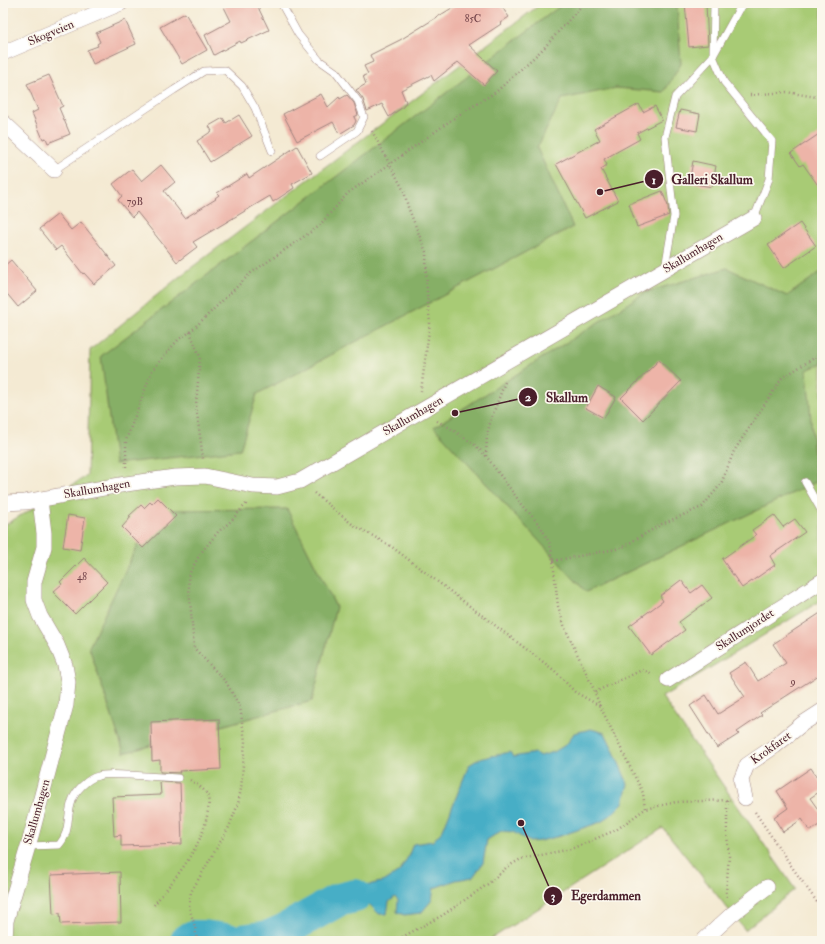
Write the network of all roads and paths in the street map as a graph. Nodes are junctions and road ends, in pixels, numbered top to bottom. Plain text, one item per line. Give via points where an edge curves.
1 (121, 3) edge
2 (281, 3) edge
3 (584, 3) edge
4 (714, 3) edge
5 (746, 3) edge
6 (3, 53) edge
7 (713, 56) junction
8 (735, 96) junction
9 (822, 98) edge
10 (364, 117) junction
11 (3, 122) edge
12 (272, 151) dead end
13 (320, 156) dead end
14 (390, 164) junction
15 (54, 170) joint
16 (754, 218) joint
17 (664, 270) junction
18 (190, 332) junction
19 (822, 353) edge
20 (515, 356) junction
21 (425, 408) junction
22 (486, 456) junction
23 (3, 467) edge
24 (205, 476) junction
25 (300, 482) junction
26 (805, 482) dead end
27 (126, 484) junction
28 (253, 486) junction
29 (3, 491) edge
30 (40, 500) junction
31 (3, 503) edge
32 (822, 512) edge
33 (553, 561) junction
34 (822, 581) edge
35 (668, 680) joint
36 (595, 692) junction
37 (600, 706) junction
38 (822, 711) edge
39 (178, 778) joint
40 (745, 798) junction
41 (727, 800) junction
42 (645, 809) junction
43 (28, 846) junction
44 (767, 887) dead end
45 (154, 905) dead end
46 (822, 910) edge
47 (731, 915) junction
48 (5, 922) edge
49 (5, 941) edge
50 (198, 941) edge
51 (395, 941) edge
52 (703, 941) edge

1 - 6 street, Skogveien
2 - 10 lane via 298,34 319,60 336,72 358,101
3 - 14 path via 544,48 496,92 457,116
4 - 7 lane
5 - 7 lane via 739,9
7 - 8 lane via 724,82
7 - 17 lane via 675,97 665,137 674,216
8 - 9 path via 786,92
8 - 16 lane via 772,141 769,179
10 - 13 lane via 357,131
10 - 14 path
11 - 15 street
12 - 15 lane via 255,108 242,86 225,70 204,71
14 - 18 path via 348,193 318,227 251,273
14 - 21 path via 404,191 426,252 430,323 420,397
16 - 17 street, Skallumhagen
17 - 20 street, Skallumhagen
18 - 24 path via 200,357 196,405
18 - 27 path via 169,350 152,371 126,440
19 - 33 path via 782,378 734,451 721,484 702,507 662,524 620,548
20 - 21 street, Skallumhagen
20 - 22 path via 491,419
21 - 22 path via 434,420 475,445
21 - 25 street, Skallumhagen
22 - 33 path via 541,526 550,544
23 - 29 path
24 - 27 street, Skallumhagen via 175,477
24 - 28 street, Skallumhagen
25 - 28 street, Skallumhagen via 277,487
25 - 37 path via 352,524 392,547 434,578 555,671 575,692
26 - 32 lane
27 - 30 street, Skallumhagen
28 - 50 path via 246,504 200,554 188,576 194,648 226,682 240,708 245,741 238,804 229,827 191,892 189,906
30 - 31 street, Skallumhagen
30 - 43 street, Skallumhagen via 44,547 34,582 34,600 57,645 68,682 66,705
33 - 36 path via 558,606 565,628
34 - 35 street, Skallumjordet
35 - 36 path via 642,670
36 - 37 path
37 - 42 path via 643,793
38 - 40 street, Krokfaret via 747,765 741,780
39 - 43 lane via 97,776 81,786 72,800 67,832 59,845
39 - 45 path via 197,784 207,794 207,818 192,854
40 - 41 path
40 - 46 path
41 - 42 path via 676,802
41 - 47 path via 729,856 726,892
42 - 51 path via 616,830 571,849 521,859 443,915
43 - 48 street, Skallumhagen
44 - 47 street
47 - 52 street
48 - 49 street, Skallumhagen

